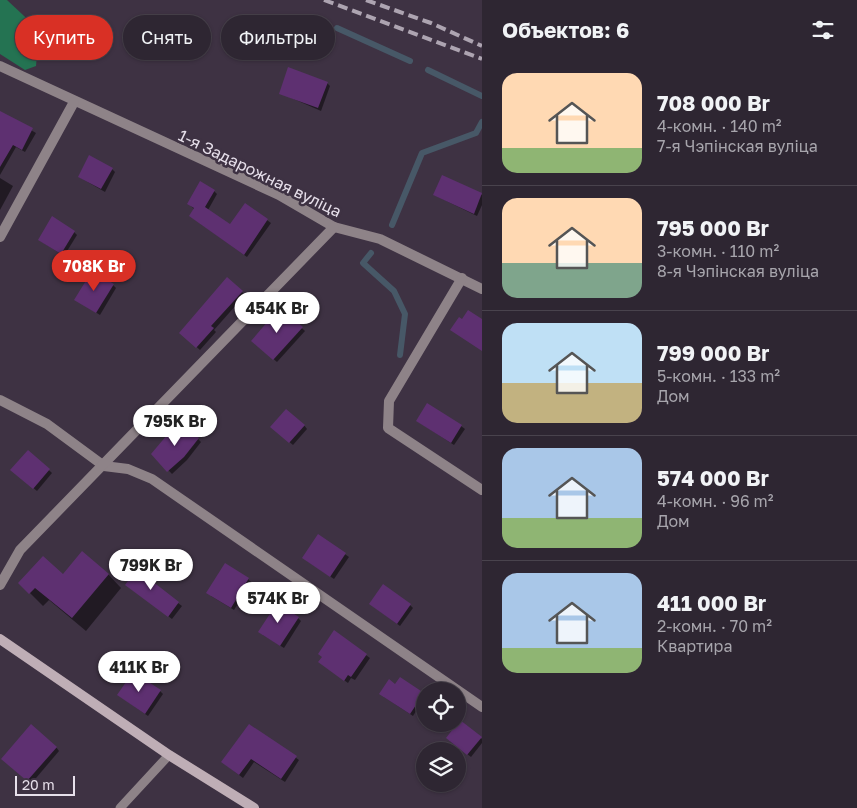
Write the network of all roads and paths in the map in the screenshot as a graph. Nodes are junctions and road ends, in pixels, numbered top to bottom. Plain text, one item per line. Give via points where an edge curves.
1 (0, 66) edge
2 (74, 102) junction
3 (334, 227) junction
4 (0, 237) edge
5 (462, 278) junction
6 (482, 289) edge
7 (0, 400) edge
8 (104, 466) junction
9 (482, 490) edge
10 (0, 586) edge
11 (0, 640) edge
12 (482, 707) edge
13 (169, 755) junction
14 (120, 808) edge
15 (254, 808) edge

1 - 2 street, 1-я Задарожная вуліца
2 - 3 street, 1-я Задарожная вуліца via 279,195
2 - 4 street
3 - 5 street, 1-я Задарожная вуліца via 380,239
3 - 8 street
5 - 6 street, 1-я Задарожная вуліца
5 - 9 street via 389,401 388,428
7 - 8 street via 47,424
8 - 10 street via 20,550
8 - 12 street via 128,469 152,479
11 - 13 main road
13 - 14 lane
13 - 15 main road

